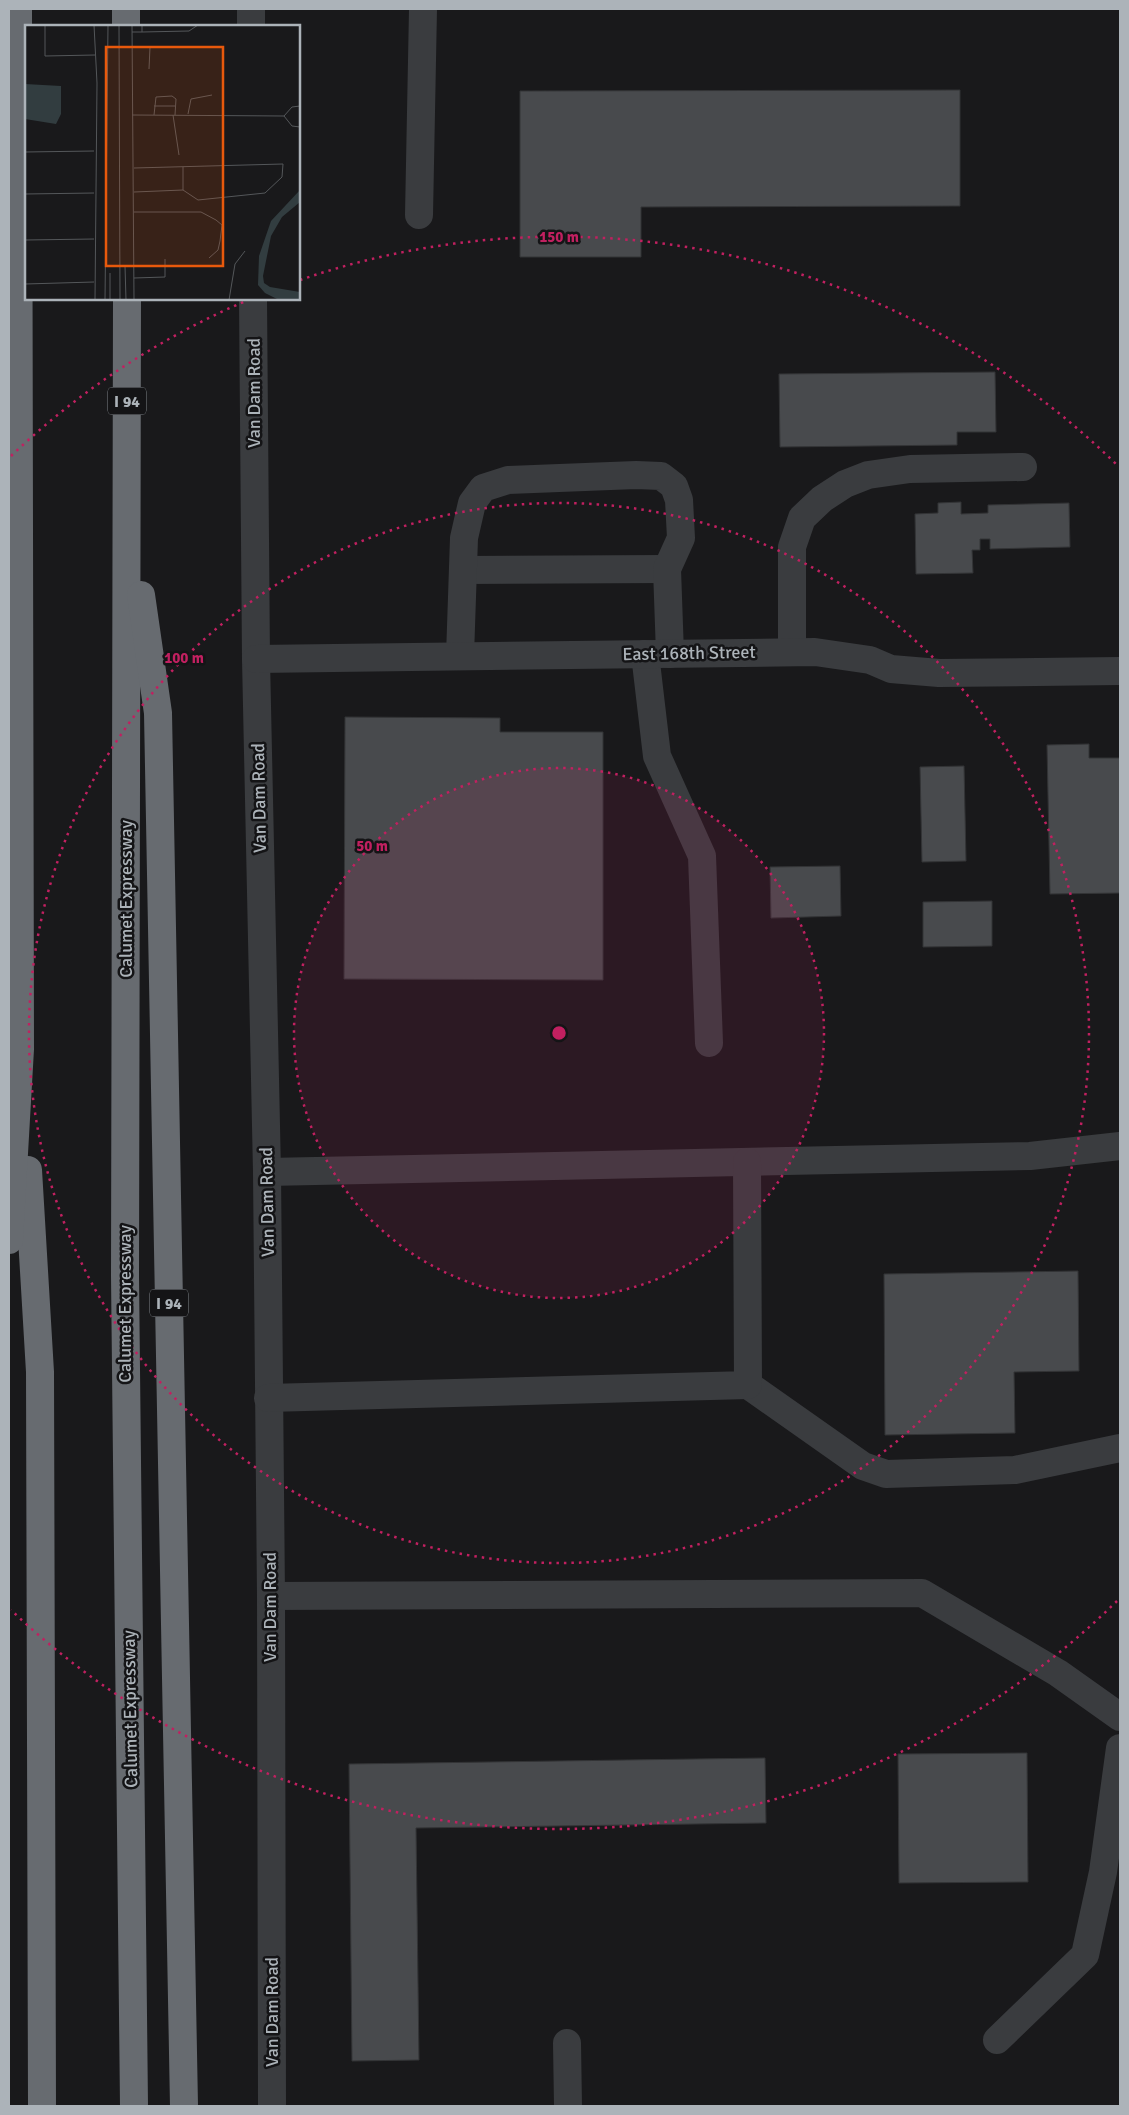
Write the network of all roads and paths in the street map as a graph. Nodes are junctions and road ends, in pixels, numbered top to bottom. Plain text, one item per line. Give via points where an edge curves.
1 (18, 9) edge
2 (126, 9) edge
3 (251, 9) edge
4 (423, 9) edge
5 (126, 25) edge
6 (251, 25) edge
7 (419, 215) dead end
8 (127, 300) edge
9 (253, 300) edge
10 (1023, 467) dead end
11 (128, 502) junction
12 (667, 569) junction
13 (464, 570) junction
14 (792, 652) junction
15 (657, 654) junction
16 (460, 656) junction
17 (256, 658) junction
18 (1120, 671) edge
19 (709, 1043) dead end
20 (20, 1048) junction
21 (1120, 1146) edge
22 (746, 1162) junction
23 (267, 1172) junction
24 (9, 1240) edge
25 (748, 1385) junction
26 (268, 1398) junction
27 (1120, 1448) edge
28 (271, 1596) junction
29 (1120, 1717) edge
30 (1120, 1748) edge
31 (997, 2040) dead end
32 (567, 2043) dead end
33 (42, 2106) edge
34 (134, 2106) edge
35 (184, 2106) edge
36 (272, 2106) edge
37 (568, 2106) edge

1 - 20 highway
2 - 5 highway
3 - 6 street
4 - 7 street
8 - 11 highway, I 94
9 - 17 street, Van Dam Road
10 - 14 street via 910,469 868,475 845,484 822,499 802,518 792,547
11 - 34 highway, Calumet Expressway via 125,1276
11 - 35 highway, I 94 via 158,713
12 - 13 street
12 - 13 street via 681,538 679,500 674,486 661,476 636,475 508,480 482,488 467,519
12 - 15 street
13 - 16 street
14 - 15 street, East 168th Street
14 - 18 street, East 168th Street via 844,655 891,668 938,673
15 - 16 street, East 168th Street
15 - 19 street via 657,756 702,856
16 - 17 street, East 168th Street
17 - 23 street, Van Dam Road
20 - 24 highway
20 - 33 highway via 40,1372
21 - 22 street via 1030,1156
22 - 23 street
22 - 25 street
23 - 26 street, Van Dam Road
25 - 26 street
25 - 27 street via 863,1466 886,1474 1015,1470
26 - 28 street, Van Dam Road
28 - 29 street via 922,1594 1058,1673
28 - 36 street, Van Dam Road
30 - 31 street via 1103,1872 1085,1955
32 - 37 street

